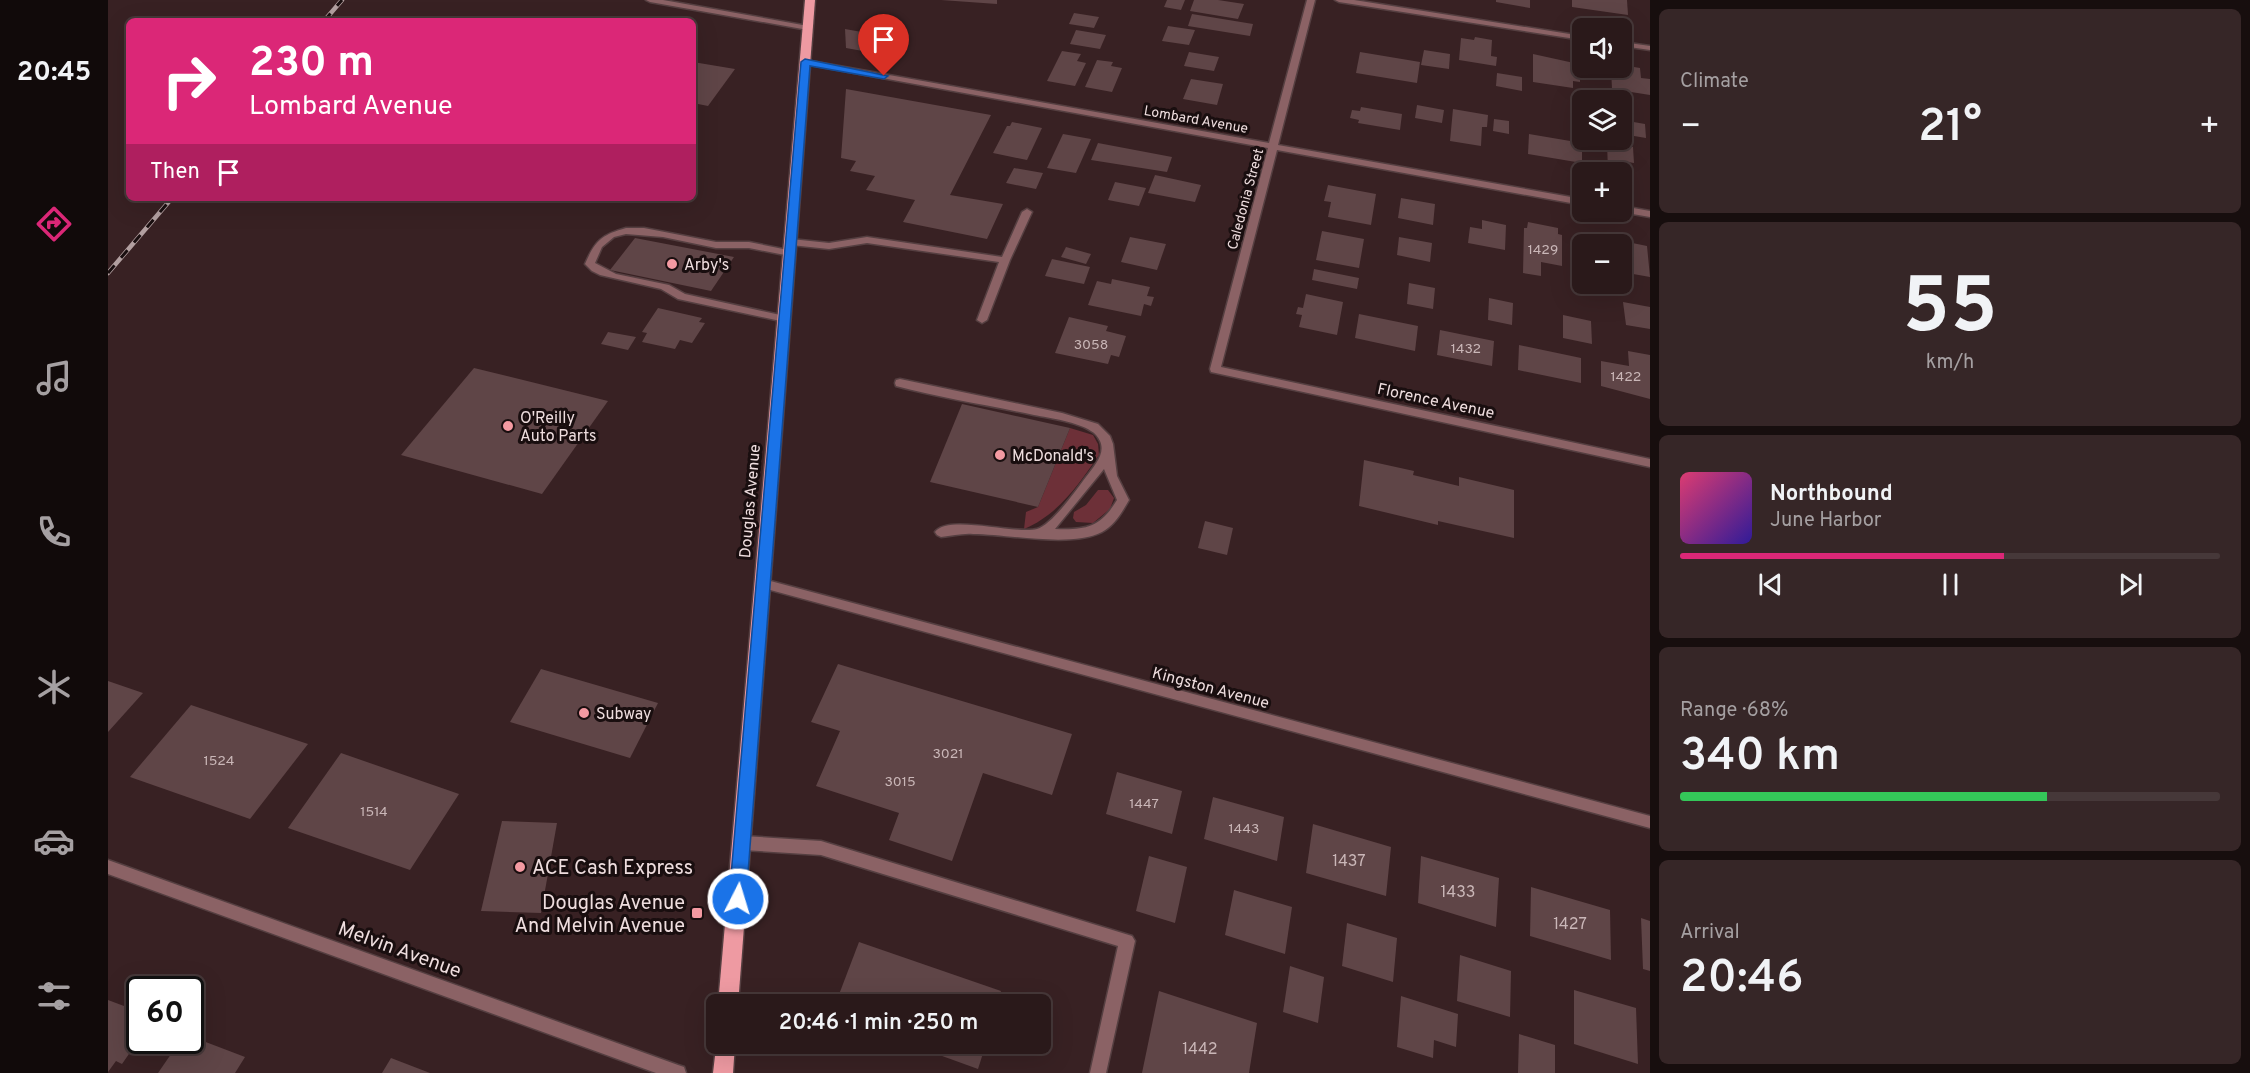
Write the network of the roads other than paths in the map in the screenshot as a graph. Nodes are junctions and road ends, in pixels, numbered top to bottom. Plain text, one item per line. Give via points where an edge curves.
1 (650, 0) edge
2 (810, 0) edge
3 (1311, 0) edge
4 (1339, 0) edge
5 (808, 28) junction
6 (1572, 36) edge
7 (1632, 45) edge
8 (1650, 48) edge
9 (805, 62) junction
10 (1273, 147) junction
11 (1572, 200) edge
12 (1632, 211) edge
13 (1027, 212) dead end
14 (1650, 214) edge
15 (790, 248) junction
16 (1005, 260) junction
17 (784, 318) junction
18 (982, 320) dead end
19 (1215, 369) joint
20 (900, 383) dead end
21 (1107, 456) junction
22 (1650, 463) edge
23 (941, 532) dead end
24 (1040, 534) junction
25 (763, 584) junction
26 (1650, 822) edge
27 (742, 843) junction
28 (108, 867) edge
29 (729, 994) edge
30 (724, 1054) edge
31 (678, 1073) edge
32 (723, 1073) edge
33 (1098, 1073) edge

1 - 5 street
2 - 5 main road, Douglas Avenue
3 - 10 street, Caledonia Street
4 - 6 street
5 - 9 main road, Douglas Avenue
7 - 8 street
9 - 10 street, Lombard Avenue
9 - 15 main road, Douglas Avenue
10 - 11 street, Lombard Avenue
10 - 19 street, Caledonia Street
12 - 14 street
13 - 16 street
15 - 16 street via 867,240
15 - 17 main road, Douglas Avenue
15 - 17 street via 716,245 641,230 610,236 592,251 590,264 605,274 668,288 682,297
16 - 18 street
17 - 25 main road, Douglas Avenue
19 - 22 street, Florence Avenue
20 - 21 street via 1094,427 1104,436
21 - 24 street via 1070,506
21 - 24 street via 1111,476 1123,500 1107,525 1090,533
23 - 24 street via 973,529
25 - 26 street, Kingston Avenue
25 - 27 main road, Douglas Avenue
27 - 29 main road, Douglas Avenue
27 - 33 street via 821,849 1127,941
28 - 31 street, Melvin Avenue
30 - 32 main road

